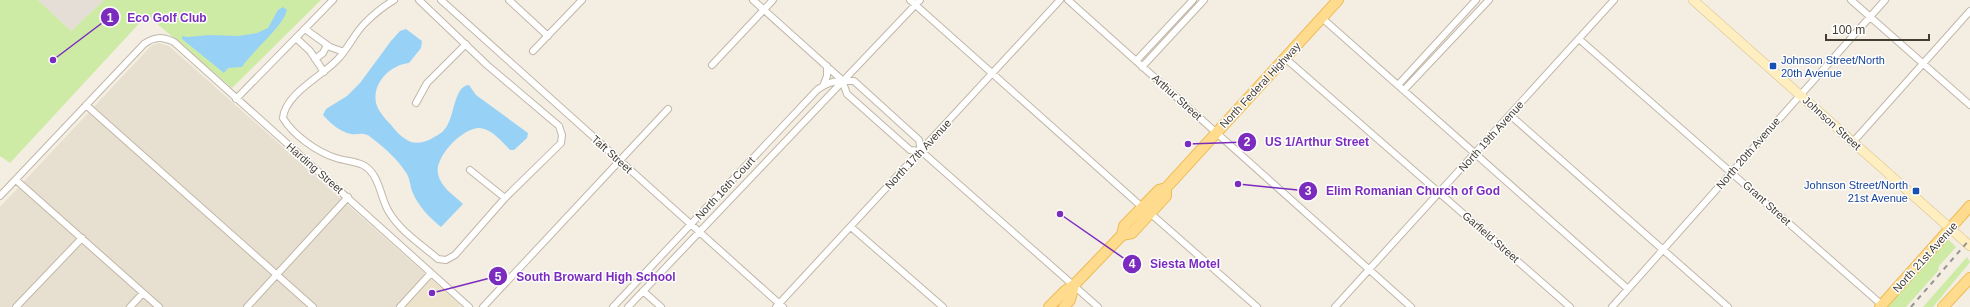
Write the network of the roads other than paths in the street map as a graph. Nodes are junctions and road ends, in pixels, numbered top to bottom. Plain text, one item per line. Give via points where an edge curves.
1 (333, 0) edge
2 (394, 0) edge
3 (419, 0) edge
4 (441, 0) edge
5 (508, 0) edge
6 (582, 0) edge
7 (752, 0) edge
8 (773, 0) edge
9 (910, 0) edge
10 (1060, 0) edge
11 (1068, 0) edge
12 (1193, 0) edge
13 (1204, 0) edge
14 (1338, 0) edge
15 (1476, 0) edge
16 (1489, 0) edge
17 (1614, 0) edge
18 (1693, 0) edge
19 (1851, 0) edge
20 (1885, 0) edge
21 (917, 2) edge
22 (764, 10) junction
23 (1970, 11) edge
24 (1870, 16) junction
25 (1322, 18) junction
26 (305, 29) junction
27 (548, 36) junction
28 (296, 38) junction
29 (1579, 39) junction
30 (466, 44) junction
31 (327, 46) junction
32 (533, 51) dead end
33 (344, 52) junction
34 (1285, 58) junction
35 (315, 59) junction
36 (1136, 61) junction
37 (1924, 64) junction
38 (712, 65) dead end
39 (827, 66) junction
40 (1142, 67) junction
41 (324, 72) junction
42 (992, 73) junction
43 (842, 80) junction
44 (823, 86) junction
45 (1398, 86) junction
46 (1404, 90) junction
47 (1800, 94) junction
48 (236, 99) junction
49 (416, 103) dead end
50 (86, 105) junction
51 (1970, 105) edge
52 (668, 109) dead end
53 (1510, 115) junction
54 (1216, 132) junction
55 (1853, 142) junction
56 (922, 151) junction
57 (1475, 153) junction
58 (620, 162) junction
59 (470, 170) dead end
60 (1732, 172) junction
61 (16, 180) junction
62 (1166, 188) junction
63 (1440, 193) junction
64 (0, 196) edge
65 (348, 197) junction
66 (505, 198) junction
67 (1142, 206) junction
68 (1970, 206) edge
69 (1150, 213) junction
70 (691, 224) junction
71 (851, 227) junction
72 (1951, 228) junction
73 (699, 231) junction
74 (1122, 235) junction
75 (82, 238) junction
76 (1970, 246) edge
77 (1663, 249) junction
78 (1369, 269) junction
79 (431, 273) junction
80 (276, 274) junction
81 (1970, 278) edge
82 (1074, 285) junction
83 (1628, 289) junction
84 (643, 291) junction
85 (143, 293) junction
86 (780, 306) edge
87 (1881, 306) edge
88 (16, 307) edge
89 (130, 307) edge
90 (159, 307) edge
91 (247, 307) edge
92 (313, 307) edge
93 (400, 307) edge
94 (469, 307) edge
95 (483, 307) edge
96 (613, 307) edge
97 (628, 307) edge
98 (661, 307) edge
99 (943, 307) edge
100 (1049, 307) edge
101 (1064, 307) edge
102 (1098, 307) edge
103 (1257, 307) edge
104 (1335, 307) edge
105 (1411, 307) edge
106 (1570, 307) edge
107 (1612, 307) edge
108 (1728, 307) edge
109 (1944, 307) edge

1 - 26 street
2 - 33 street via 365,23
3 - 30 street
4 - 58 street, Taft Street
5 - 27 street
6 - 27 street
7 - 22 street
8 - 22 street
9 - 21 street
10 - 42 street, North 17th Avenue
11 - 36 street, Arthur Street
12 - 36 street
13 - 40 street
14 - 25 main road, North Federal Highway
15 - 45 street
16 - 46 street
17 - 29 street, North 19th Avenue
18 - 47 street, Johnson Street
19 - 24 street
20 - 24 street, North 20th Avenue
21 - 42 street
21 - 43 street, North 16th Court
22 - 38 street
22 - 39 street
23 - 37 street
24 - 37 street
24 - 47 street, North 20th Avenue
25 - 34 main road, North Federal Highway
25 - 45 street
26 - 28 street
26 - 31 street
27 - 32 street
28 - 35 street
28 - 48 street
29 - 53 street, North 19th Avenue
29 - 60 street, Grant Street
30 - 49 street via 427,82
30 - 66 street via 559,126 562,135 561,143
31 - 33 street
31 - 35 street
33 - 41 street
34 - 54 main road, North Federal Highway
34 - 63 street, Garfield Street
35 - 41 street
36 - 40 street, Arthur Street
37 - 51 street
37 - 55 street
39 - 43 street
39 - 44 street
40 - 54 street, Arthur Street
41 - 66 street via 311,81 285,108 284,118 287,124 322,152 367,168 378,184 389,212 438,259 446,260 455,255
42 - 56 street, North 17th Avenue
42 - 67 street
43 - 44 street, North 16th Court via 830,81
43 - 56 street via 847,94 910,150
43 - 56 street via 854,81 919,140
43 - 73 street, North 16th Court via 830,96
44 - 70 street, North 16th Court
45 - 46 street
46 - 57 street
47 - 55 street, Johnson Street
47 - 60 street, North 20th Avenue
48 - 50 street, Harding Street via 174,42 167,38 156,38 144,44
48 - 65 street, Harding Street
50 - 61 street
50 - 80 street
52 - 58 street
53 - 57 street, North 19th Avenue
53 - 77 street
54 - 62 main road, North Federal Highway
54 - 78 street, Arthur Street
55 - 72 street, Johnson Street
56 - 71 street, North 17th Avenue
56 - 82 street
57 - 63 street, North 19th Avenue
57 - 83 street
58 - 70 street, Taft Street
58 - 95 street
59 - 66 street
60 - 77 street, North 20th Avenue
60 - 87 street, Grant Street
61 - 64 street
61 - 75 street
62 - 67 main road via 1159,190
62 - 69 main road via 1166,196
63 - 78 street, North 19th Avenue
63 - 106 street, Garfield Street
65 - 79 street, Harding Street
65 - 80 street
67 - 74 main road via 1124,226
68 - 72 main road, North 21st Avenue
69 - 74 main road via 1132,233
69 - 103 street
70 - 73 street, Taft Street
70 - 96 street, North 16th Court
71 - 86 street, North 17th Avenue
71 - 99 street
72 - 76 street, Johnson Street
72 - 87 main road, North 21st Avenue
73 - 84 street, North 16th Court
73 - 86 street, Taft Street
74 - 82 main road
75 - 85 street
75 - 88 street
77 - 83 street, North 20th Avenue
77 - 108 street
78 - 104 street, North 19th Avenue
78 - 105 street, Arthur Street
79 - 93 street
79 - 94 street, Harding Street
80 - 91 street
80 - 92 street
81 - 109 main road
82 - 100 main road
82 - 101 main road via 1070,300
82 - 102 street
83 - 107 street, North 20th Avenue
84 - 97 street, North 16th Court
84 - 98 street
85 - 89 street
85 - 90 street

